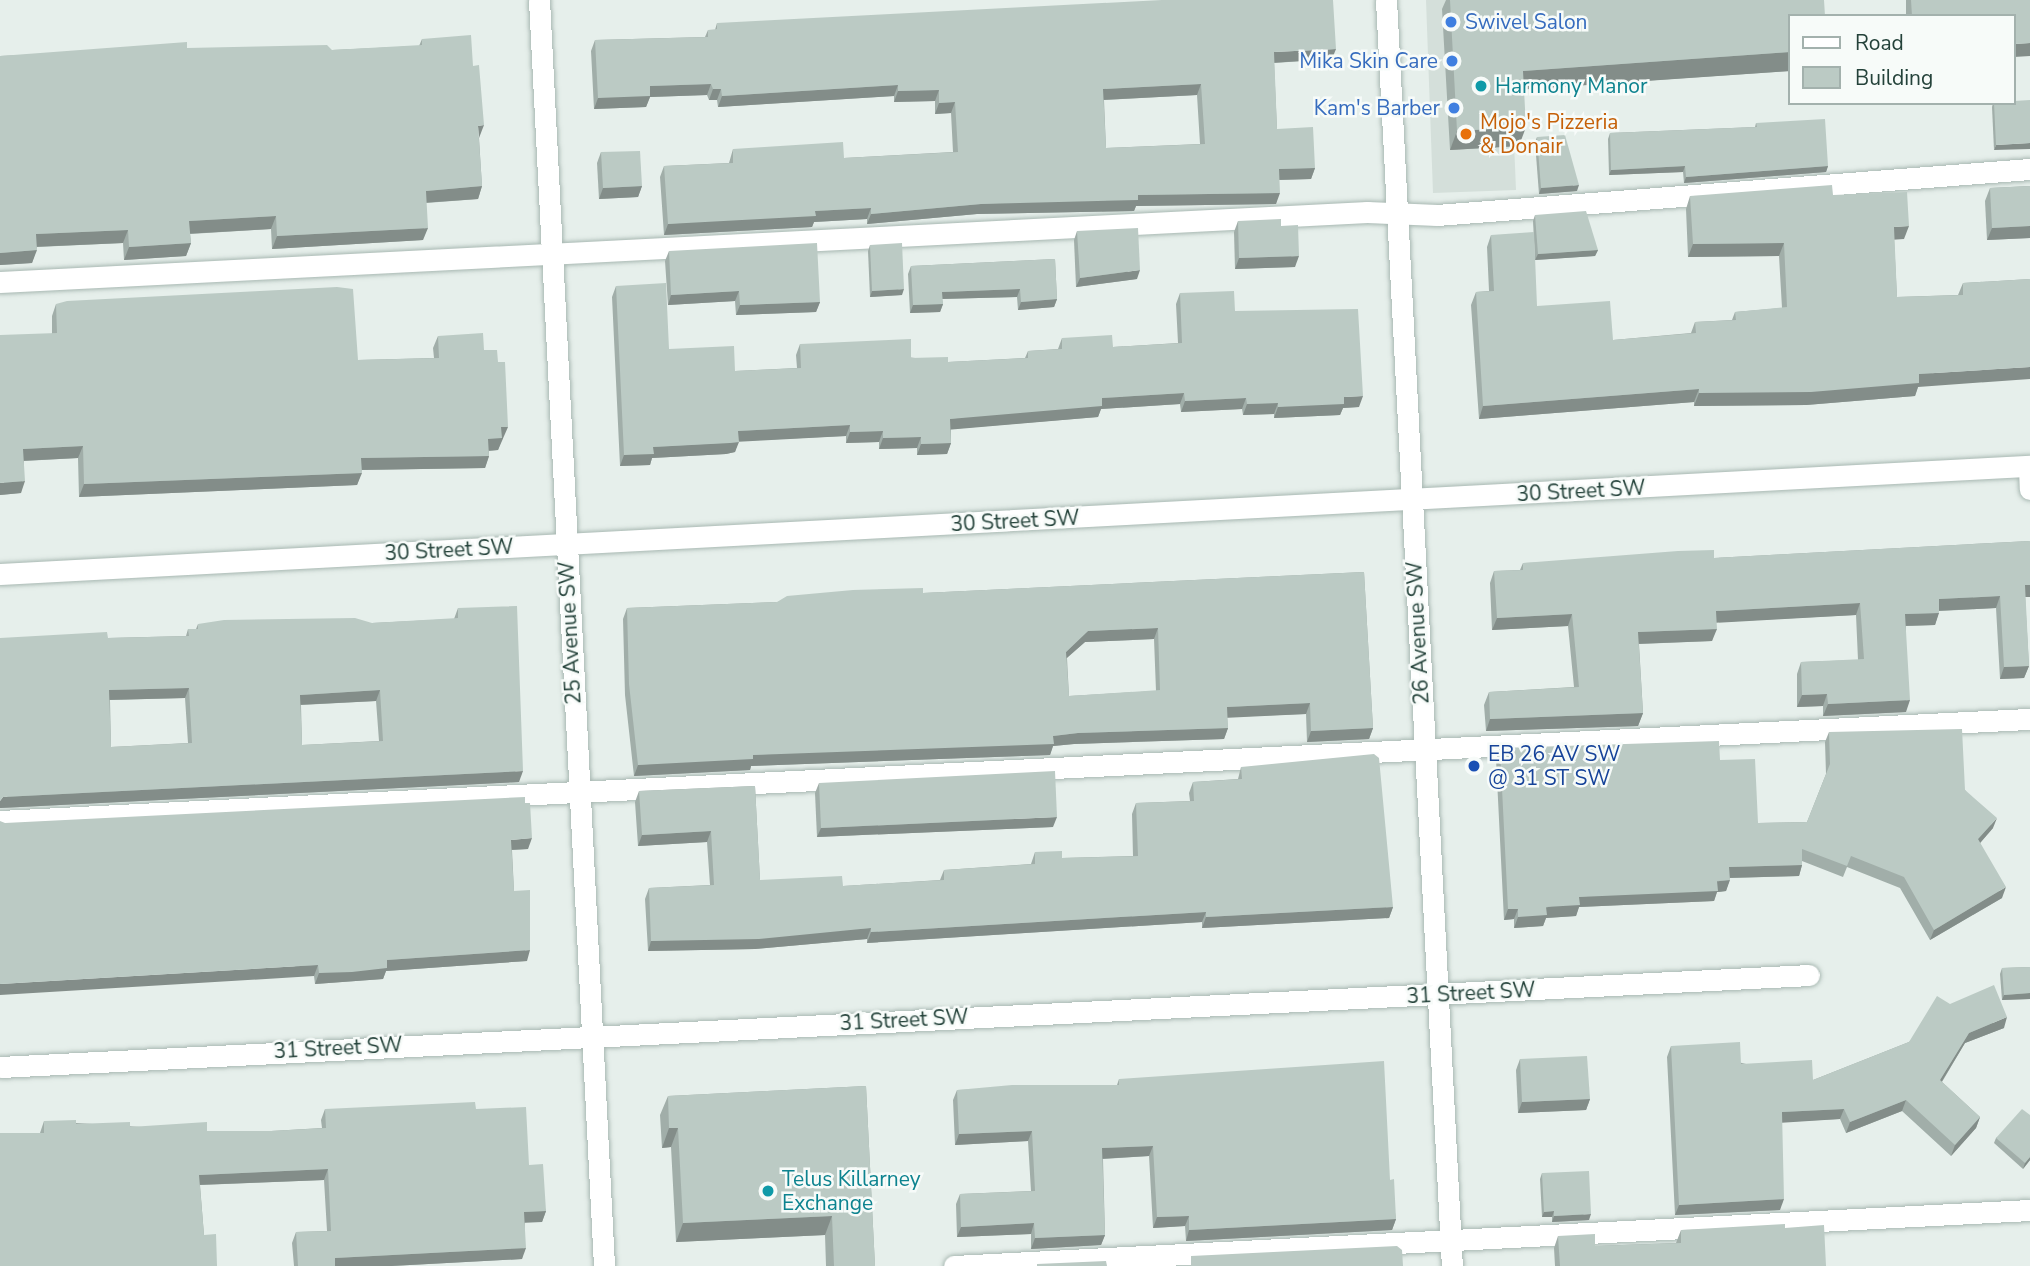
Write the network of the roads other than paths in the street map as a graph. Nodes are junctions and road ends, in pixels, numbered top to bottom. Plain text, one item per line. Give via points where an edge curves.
1 (538, 0) edge
2 (1386, 0) edge
3 (2030, 169) edge
4 (1398, 211) junction
5 (552, 254) junction
6 (0, 282) edge
7 (2029, 466) edge
8 (2030, 489) edge
9 (1411, 501) junction
10 (565, 544) junction
11 (0, 574) edge
12 (2030, 719) edge
13 (1423, 750) junction
14 (579, 792) junction
15 (0, 821) edge
16 (1809, 975) dead end
17 (1439, 995) junction
18 (591, 1035) junction
19 (0, 1066) edge
20 (2030, 1210) edge
21 (1451, 1241) junction
22 (604, 1266) edge
23 (954, 1266) edge
24 (1452, 1266) edge

1 - 5 street, 25 Avenue SW
2 - 4 street, 26 Avenue SW
3 - 4 street via 1437,215
4 - 5 street
4 - 9 street, 26 Avenue SW
5 - 6 street
5 - 10 street, 25 Avenue SW
7 - 8 street
7 - 9 street, 30 Street SW
9 - 10 street, 30 Street SW
9 - 13 street, 26 Avenue SW
10 - 11 street, 30 Street SW
10 - 14 street, 25 Avenue SW
12 - 13 street
13 - 14 street
13 - 17 street, 26 Avenue SW
14 - 15 street
14 - 18 street, 25 Avenue SW
16 - 17 street, 31 Street SW
17 - 18 street, 31 Street SW
17 - 21 street, 26 Avenue SW
18 - 19 street, 31 Street SW
18 - 22 street, 25 Avenue SW
20 - 21 street
21 - 23 street
21 - 24 street, 26 Avenue SW

